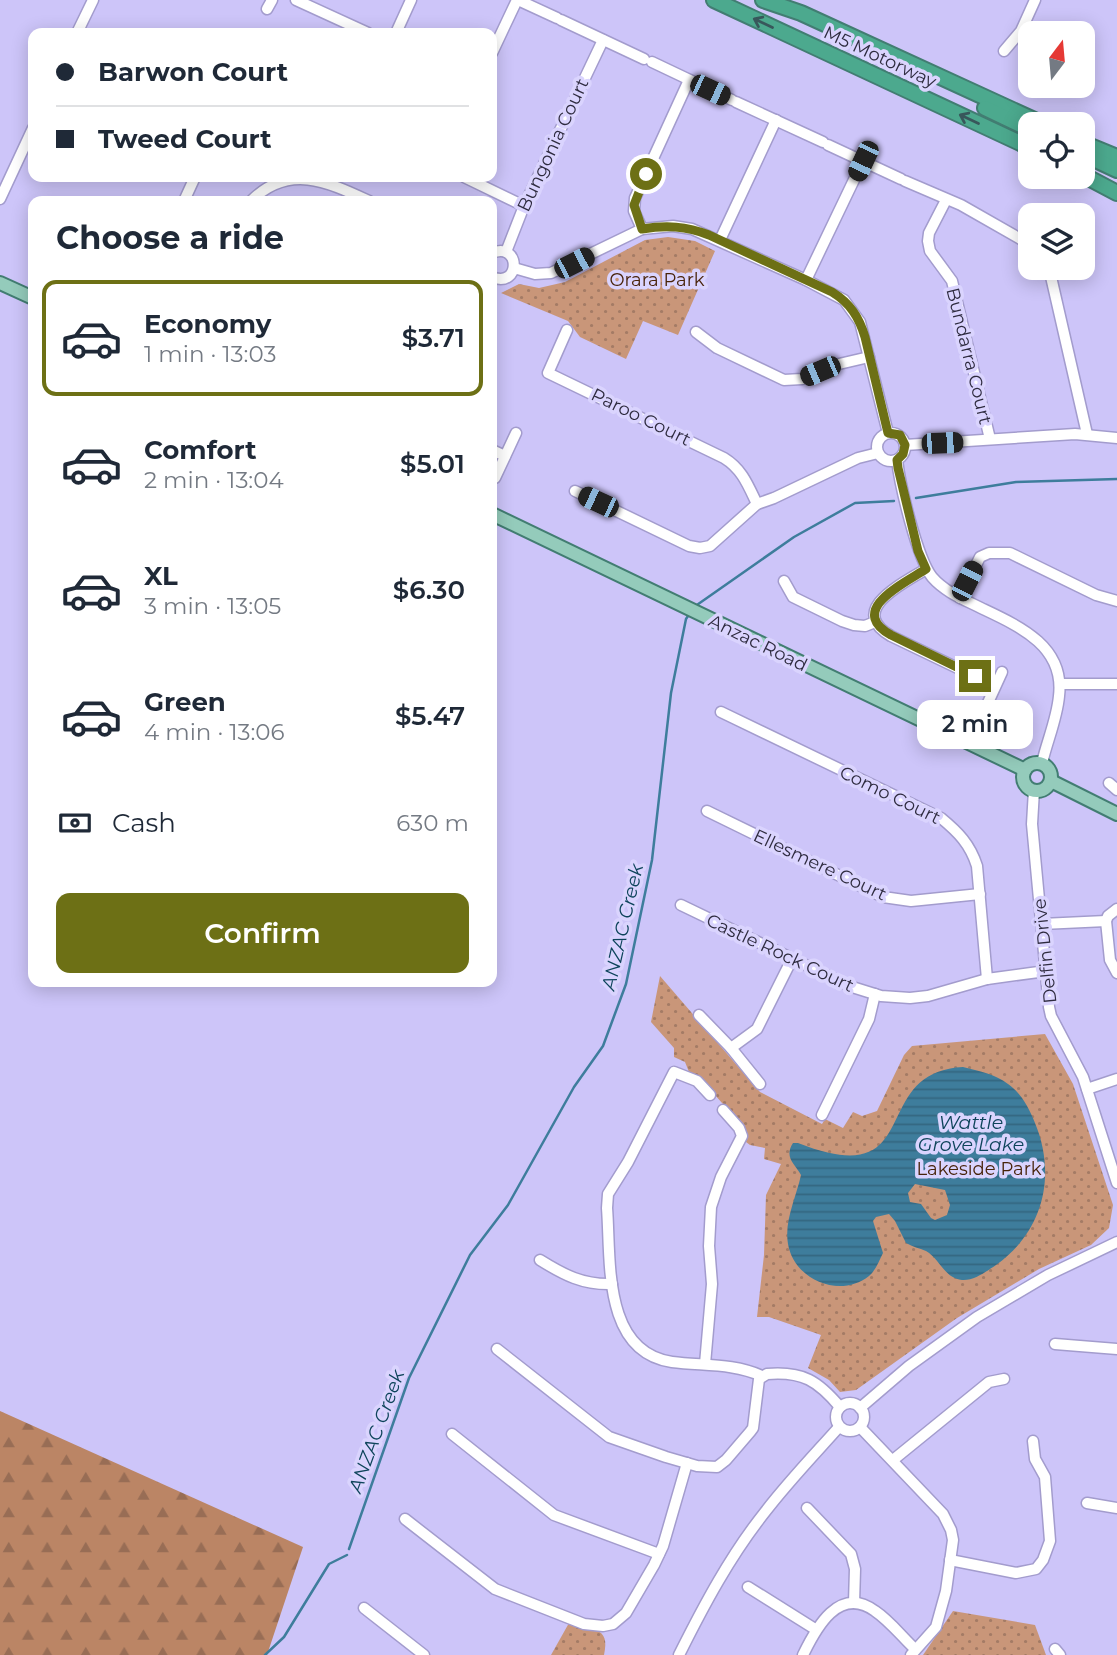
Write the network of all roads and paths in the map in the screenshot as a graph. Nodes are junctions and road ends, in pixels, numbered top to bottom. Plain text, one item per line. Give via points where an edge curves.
1 (93, 0) edge
2 (296, 0) edge
3 (411, 0) edge
4 (517, 0) edge
5 (713, 0) edge
6 (755, 0) edge
7 (763, 0) edge
8 (1035, 0) edge
9 (80, 28) edge
10 (357, 28) edge
11 (398, 28) edge
12 (603, 40) junction
13 (497, 42) edge
14 (1004, 51) dead end
15 (689, 80) junction
16 (1018, 113) edge
17 (776, 120) junction
18 (1018, 124) edge
19 (28, 139) edge
20 (1018, 142) edge
21 (1095, 148) edge
22 (1117, 156) edge
23 (1095, 160) edge
24 (863, 161) junction
25 (1117, 170) edge
26 (1095, 180) edge
27 (284, 182) edge
28 (332, 182) edge
29 (474, 182) edge
30 (1117, 191) edge
31 (257, 196) edge
32 (359, 196) edge
33 (0, 199) edge
34 (946, 200) junction
35 (524, 206) junction
36 (642, 229) junction
37 (1018, 238) edge
38 (720, 240) junction
39 (497, 252) edge
40 (506, 252) junction
41 (514, 268) junction
42 (497, 277) edge
43 (806, 279) junction
44 (1052, 280) edge
45 (0, 283) edge
46 (28, 296) edge
47 (567, 330) dead end
48 (695, 332) dead end
49 (869, 356) junction
50 (516, 433) dead end
51 (888, 433) junction
52 (1087, 434) junction
53 (1117, 438) edge
54 (990, 439) junction
55 (905, 445) junction
56 (497, 452) edge
57 (878, 453) junction
58 (505, 456) junction
59 (897, 460) junction
60 (497, 474) edge
61 (575, 491) dead end
62 (757, 504) junction
63 (497, 516) edge
64 (926, 569) junction
65 (784, 581) dead end
66 (961, 598) junction
67 (1117, 601) edge
68 (875, 622) junction
69 (1002, 672) dead end
70 (1060, 684) junction
71 (1117, 684) edge
72 (995, 685) junction
73 (986, 707) dead end
74 (720, 712) dead end
75 (1042, 763) junction
76 (1025, 770) junction
77 (1051, 782) junction
78 (1034, 790) junction
79 (707, 811) dead end
80 (1117, 814) edge
81 (980, 894) junction
82 (681, 905) dead end
83 (1117, 909) edge
84 (1106, 921) junction
85 (1042, 924) junction
86 (792, 959) junction
87 (1046, 971) junction
88 (1117, 973) edge
89 (987, 979) junction
90 (875, 994) junction
91 (699, 1015) dead end
92 (731, 1048) junction
93 (1117, 1079) edge
94 (760, 1084) dead end
95 (1087, 1089) junction
96 (710, 1095) dead end
97 (723, 1110) dead end
98 (822, 1115) dead end
99 (1117, 1183) edge
100 (1117, 1237) edge
101 (540, 1259) dead end
102 (612, 1284) junction
103 (1055, 1344) dead end
104 (497, 1349) dead end
105 (1117, 1349) edge
106 (705, 1364) junction
107 (762, 1376) junction
108 (1004, 1379) dead end
109 (840, 1407) junction
110 (860, 1408) junction
111 (839, 1427) junction
112 (860, 1427) junction
113 (452, 1434) dead end
114 (1033, 1441) dead end
115 (893, 1460) junction
116 (687, 1463) junction
117 (1087, 1503) dead end
118 (807, 1507) dead end
119 (1117, 1508) edge
120 (405, 1519) dead end
121 (659, 1554) junction
122 (950, 1560) junction
123 (748, 1587) dead end
124 (854, 1603) junction
125 (364, 1608) dead end
126 (815, 1629) junction
127 (913, 1652) edge
128 (424, 1655) edge
129 (678, 1655) edge
130 (803, 1655) edge

1 - 9 street
2 - 10 street
3 - 11 street
4 - 12 street
4 - 13 street
20 -> 5 highway, M5 Motorway
6 - 18 highway, M5 Motorway
7 - 16 highway
8 - 14 street via 1021,30
12 - 15 street
12 - 35 street, Bungonia Court
15 - 17 street
15 - 36 street via 635,198 634,211
17 - 24 street
17 - 38 street
19 - 33 street
21 - 22 highway
23 - 25 highway
24 - 34 street
24 - 43 street
26 - 30 highway
27 - 31 street
28 - 32 street
29 - 35 street
34 - 37 street
34 - 54 street, Bundarra Court via 928,241 952,281
35 - 40 street, Bungonia Court
36 - 38 street via 684,227
36 - 41 street via 551,273
38 - 43 street
39 - 40 street
40 - 41 street
41 - 42 street via 506,278
43 - 49 street via 853,310
44 - 52 street
45 - 46 main road
47 - 62 street, Paroo Court via 548,373 734,464
48 - 49 street via 717,348 784,380 802,379
49 - 51 street
50 - 58 street
51 - 55 street via 900,435
51 - 57 street via 878,440
52 - 53 street
52 - 54 street
54 - 55 street
55 - 59 street
56 - 58 street
57 - 59 street via 888,461
57 - 62 street
58 - 60 street
59 - 64 street
61 - 62 street via 700,548 710,546
63 - 76 main road, Anzac Road
64 - 66 street
64 - 68 street via 885,595
65 - 68 street via 793,597 842,621 865,626
66 - 67 street via 980,557 999,552
66 - 70 street via 1035,636 1051,656
68 - 72 street via 891,635
69 - 72 street
70 - 71 street
70 - 75 street
72 - 73 street
74 - 81 street, Como Court via 940,818 972,851
75 - 76 main road
75 - 77 main road via 1050,770
76 - 78 main road via 1024,782
77 - 78 main road
77 - 80 main road
78 - 85 street, Delfin Drive via 1032,824
79 - 81 street, Ellesmere Court via 883,897 911,901
81 - 89 street, Como Court
82 - 86 street, Castle Rock Court
83 - 84 street
84 - 85 street
84 - 88 street via 1110,960
85 - 87 street, Delfin Drive
86 - 90 street, Castle Rock Court
86 - 92 street via 757,1029
87 - 89 street, Castle Rock Court
87 - 95 street, Delfin Drive via 1051,1016
89 - 90 street, Castle Rock Court via 910,998
90 - 98 street via 869,1019
91 - 92 street
92 - 94 street
93 - 95 street
95 - 99 street, Delfin Drive
96 - 102 street via 698,1081 674,1072 608,1194
97 - 106 street via 743,1136 711,1207 712,1284
100 - 110 street via 977,1317
101 - 102 street via 590,1284
102 - 106 street via 620,1320 631,1339 653,1356
103 - 105 street
104 - 116 street via 609,1437
106 - 107 street via 746,1369
107 - 109 street via 810,1378
107 - 116 street via 753,1427 733,1453 717,1467
108 - 115 street via 989,1382
109 - 110 street via 850,1403
109 - 111 street
110 - 112 street via 864,1415
111 - 112 street via 850,1431
111 - 129 street via 734,1554
112 - 115 street
113 - 121 street via 554,1515
114 - 122 street via 1035,1459 1045,1478 1050,1541 1043,1560 1036,1569 1016,1573
115 - 122 street via 948,1521 953,1541
116 - 121 street
117 - 119 street
118 - 124 street via 851,1554
120 - 121 street via 495,1589 593,1627 613,1624 626,1613
122 - 127 street via 936,1627
123 - 126 street
124 - 126 street via 831,1612
124 - 127 street via 877,1612
125 - 128 street
126 - 130 street

